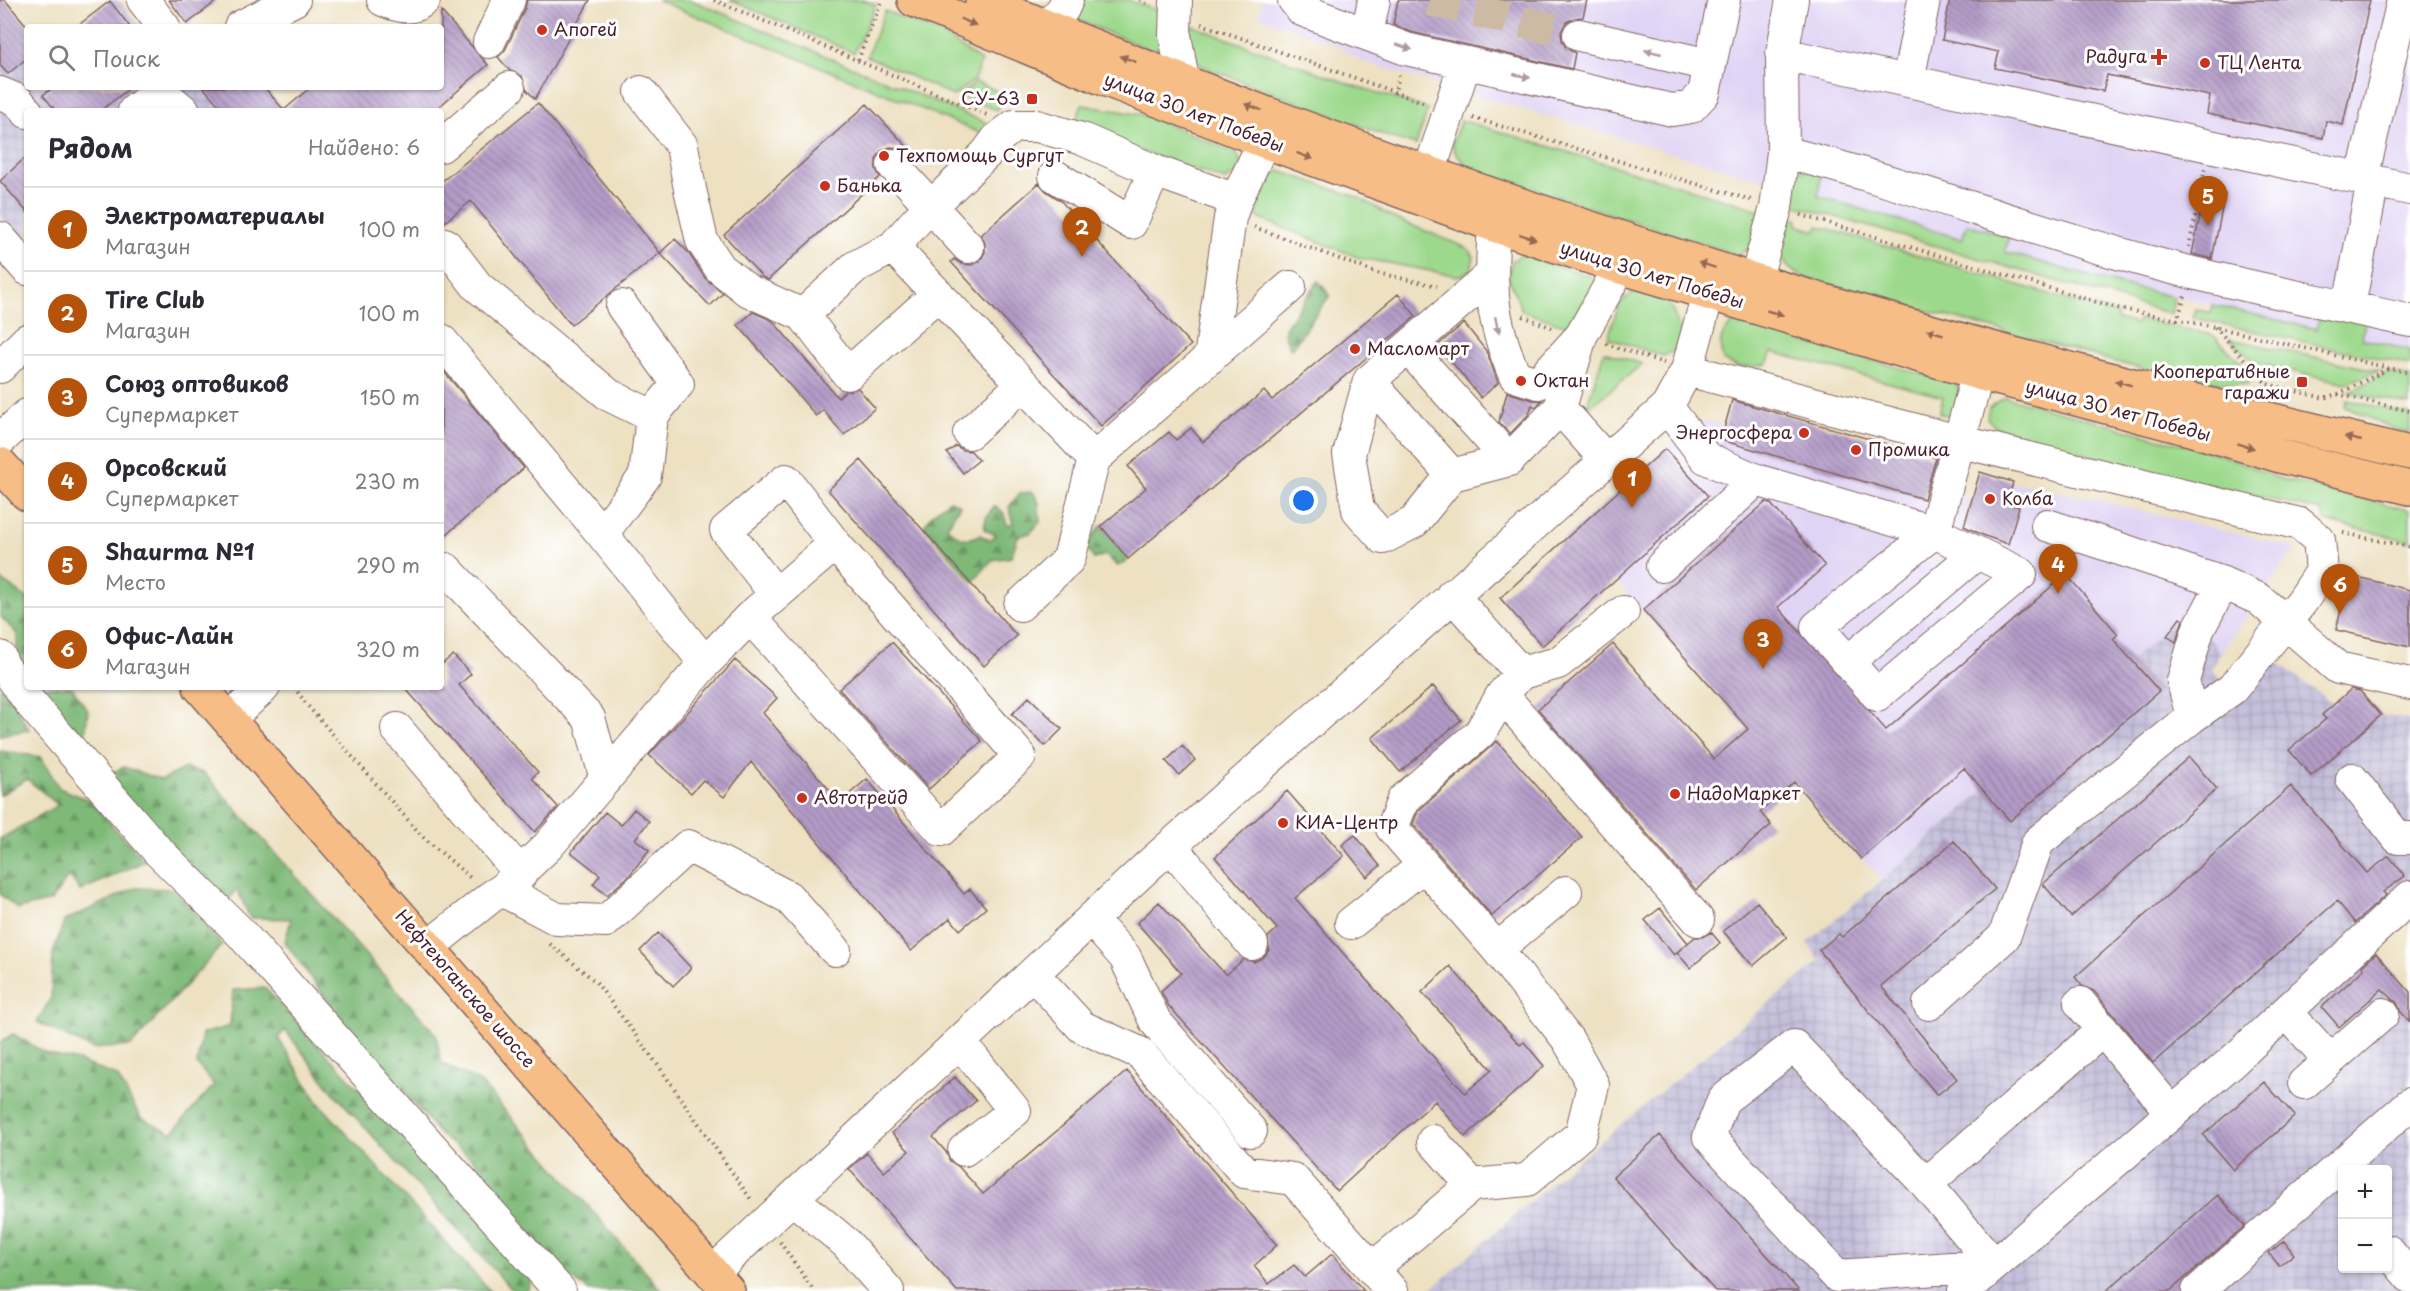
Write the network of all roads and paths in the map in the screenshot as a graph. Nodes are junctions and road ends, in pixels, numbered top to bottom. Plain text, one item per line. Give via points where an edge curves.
1 (143, 0) edge
2 (294, 0) edge
3 (383, 0) edge
4 (424, 0) edge
5 (509, 0) edge
6 (882, 0) edge
7 (914, 0) edge
8 (982, 0) edge
9 (1067, 0) edge
10 (1176, 0) edge
11 (1294, 0) edge
12 (1374, 0) edge
13 (1792, 0) edge
14 (1924, 0) edge
15 (2403, 0) edge
16 (1718, 1) edge
17 (162, 24) edge
18 (246, 24) edge
19 (1047, 27) junction
20 (1367, 34) junction
21 (1579, 36) tunnel mouth
22 (489, 42) dead end
23 (1782, 54) junction
24 (857, 60) dead end
25 (1466, 63) junction
26 (1710, 65) junction
27 (1183, 80) junction
28 (1908, 81) junction
29 (509, 88) dead end
30 (641, 92) dead end
31 (0, 93) edge
32 (24, 108) edge
33 (138, 108) edge
34 (180, 108) edge
35 (1264, 141) junction
36 (444, 144) edge
37 (2210, 146) junction
38 (1783, 152) junction
39 (893, 165) dead end
40 (1155, 171) junction
41 (1429, 173) junction
42 (1055, 176) dead end
43 (2368, 180) junction
44 (2410, 189) edge
45 (1236, 200) junction
46 (932, 207) junction
47 (1494, 225) junction
48 (0, 238) edge
49 (445, 244) dead end
50 (893, 247) junction
51 (968, 247) dead end
52 (24, 266) edge
53 (1620, 267) junction
54 (2186, 270) junction
55 (1490, 276) junction
56 (1755, 281) junction
57 (1290, 287) dead end
58 (938, 294) junction
59 (1708, 294) junction
60 (622, 306) dead end
61 (2349, 306) junction
62 (802, 315) junction
63 (2177, 321) dead end
64 (2410, 321) edge
65 (2214, 327) dead end
66 (1581, 336) junction
67 (24, 343) edge
68 (444, 344) edge
69 (1408, 348) junction
70 (1210, 358) junction
71 (0, 367) edge
72 (2390, 368) dead end
73 (1687, 370) junction
74 (1978, 373) junction
75 (1370, 381) junction
76 (1023, 384) junction
77 (2337, 394) junction
78 (1667, 407) junction
79 (1560, 408) junction
80 (2410, 411) edge
81 (652, 416) junction
82 (24, 419) edge
83 (969, 433) dead end
84 (0, 440) edge
85 (1959, 441) junction
86 (2410, 453) edge
87 (1094, 459) junction
88 (1509, 460) junction
89 (1606, 460) junction
90 (0, 464) edge
91 (1452, 475) junction
92 (1756, 480) junction
93 (2410, 488) edge
94 (24, 491) edge
95 (2300, 524) junction
96 (2047, 525) dead end
97 (1934, 532) junction
98 (602, 534) junction
99 (835, 544) junction
100 (2410, 547) edge
101 (1977, 553) junction
102 (1662, 566) dead end
103 (446, 569) dead end
104 (2223, 583) junction
105 (776, 595) junction
106 (1452, 595) junction
107 (1020, 605) dead end
108 (1623, 612) dead end
109 (750, 617) junction
110 (2286, 621) junction
111 (0, 657) edge
112 (1848, 662) junction
113 (705, 663) junction
114 (1512, 684) junction
115 (2410, 684) edge
116 (203, 690) edge
117 (261, 690) edge
118 (296, 690) edge
119 (2192, 717) junction
120 (229, 719) junction
121 (397, 729) dead end
122 (606, 779) junction
123 (2352, 779) dead end
124 (2410, 838) edge
125 (1171, 846) junction
126 (1423, 866) junction
127 (505, 887) junction
128 (1566, 891) dead end
129 (2410, 897) edge
130 (1091, 919) junction
131 (1698, 920) dead end
132 (1351, 923) dead end
133 (544, 939) dead end
134 (1252, 944) dead end
135 (428, 947) junction
136 (1497, 949) junction
137 (835, 951) dead end
138 (1033, 974) junction
139 (1929, 1004) dead end
140 (2080, 1004) dead end
141 (2287, 1012) junction
142 (2383, 1014) dead end
143 (2103, 1030) junction
144 (960, 1042) junction
145 (2330, 1060) junction
146 (2304, 1083) dead end
147 (2410, 1104) edge
148 (2172, 1113) junction
149 (1251, 1131) dead end
150 (1433, 1141) dead end
151 (964, 1150) dead end
152 (1926, 1184) junction
153 (1472, 1185) junction
154 (2334, 1190) edge
155 (793, 1199) junction
156 (767, 1223) junction
157 (2392, 1256) edge
158 (1994, 1265) junction
159 (2410, 1277) edge
160 (1382, 1280) edge
161 (720, 1282) edge
162 (560, 1291) edge
163 (814, 1291) edge
164 (888, 1291) edge
165 (1964, 1291) edge
166 (2199, 1291) edge

1 - 17 lane
2 - 18 lane
3 - 4 lane via 399,7
5 - 22 lane
6 - 24 path
7 -> 35 main road, улица 30 лет Победы
8 - 19 main road, улица 30 лет Победы
9 - 19 lane
10 - 27 lane via 1175,35
11 - 20 lane via 1302,10
12 - 20 lane
13 - 23 lane
14 - 28 lane
15 - 43 lane
16 - 26 lane
27 -> 19 main road, улица 30 лет Победы
20 -> 25 lane via 1406,49
26 -> 21 lane
23 - 28 lane
23 - 38 lane
25 -> 26 lane via 1672,110 1690,107 1704,93
25 - 41 lane
41 -> 27 main road, улица 30 лет Победы
28 - 37 lane
29 - 36 lane
30 - 62 lane via 682,146 702,241 720,268 747,290
31 - 32 lane via 17,100
33 - 34 lane via 160,92
35 - 45 lane
35 -> 47 main road, улица 30 лет Победы
37 - 43 lane
37 - 54 path
38 - 54 lane
38 - 56 lane via 1776,208
39 - 46 lane
40 - 42 lane via 1131,223
40 - 45 lane
40 - 46 lane via 1082,139 1037,126 1014,126
56 -> 41 main road, улица 30 лет Победы
43 - 44 lane
43 - 61 lane
45 - 70 lane via 1226,236
46 - 50 lane
46 - 51 lane
47 -> 53 main road, улица 30 лет Победы
47 - 55 lane
48 - 52 lane
49 - 81 lane via 477,286 609,395
50 - 58 lane
50 - 62 lane via 855,267
53 - 59 main road, улица 30 лет Победы
53 - 66 lane
54 - 61 lane
54 - 63 path via 2186,291
55 -> 66 lane via 1502,345 1515,376 1538,383
55 - 69 lane
86 -> 56 main road, улица 30 лет Победы via 2194,402
57 - 70 lane
58 - 62 lane via 848,374
58 - 76 lane
59 - 73 lane
59 -> 74 main road, улица 30 лет Победы
60 - 81 lane via 678,384
61 - 64 lane
65 - 77 path via 2267,384 2324,398
66 - 79 lane
67 - 71 lane
68 - 98 lane
69 - 75 lane
69 - 88 lane
70 - 87 lane
72 - 77 path
73 - 78 lane
73 - 85 lane
74 - 85 lane
74 -> 93 main road, улица 30 лет Победы
75 - 91 lane
75 - 91 lane via 1349,454 1358,510 1383,538 1414,522
76 - 83 lane
76 - 87 lane
77 - 80 path
78 - 89 lane
78 - 92 lane via 1707,458
79 - 88 lane
79 - 89 lane
81 - 98 lane via 645,476
82 - 84 lane
85 - 95 lane
85 - 97 lane
87 - 107 lane via 1070,559
88 - 91 lane
89 - 106 lane
90 - 94 main road
92 - 97 lane
92 - 102 lane
95 - 100 path
95 - 110 lane via 2319,540 2322,571
96 - 104 lane
97 - 101 lane
97 - 112 lane via 1817,627
98 - 113 lane
99 - 105 lane
99 - 105 lane via 786,480 726,530
99 - 109 lane via 1020,756 942,830
101 - 112 lane
101 - 112 lane via 2021,574 1877,695
103 - 122 lane via 589,718
104 - 110 lane via 2259,599
104 - 119 lane via 2198,630 2183,681
105 - 109 lane
106 - 114 lane
106 - 125 lane
108 - 114 lane via 1558,663
109 - 113 lane
110 - 115 lane via 2338,668
110 - 119 lane via 2232,689
111 - 162 lane via 31,704 158,851 238,930
113 - 122 lane
114 - 126 lane via 1480,733 1403,800 1392,828
114 - 131 lane
116 - 120 main road, Нефтеюганское шоссе
117 - 120 lane
118 - 127 path via 422,836
119 - 139 lane via 2038,842 2004,937
120 - 135 main road, Нефтеюганское шоссе
121 - 127 lane
122 - 127 lane via 548,846
123 - 124 lane via 2398,838
125 - 130 lane
125 - 134 lane
126 - 132 lane
126 - 136 lane
127 - 135 lane
127 - 137 lane via 557,919 606,921 688,846 788,897
128 - 136 lane
129 - 141 lane
130 - 138 lane
130 - 149 lane via 1125,957 1155,1021
133 - 156 path via 596,982
135 - 161 main road, Нефтеюганское шоссе
136 - 153 lane via 1568,1040 1593,1085 1581,1134 1527,1180
138 - 144 lane
138 - 160 lane via 1082,1028 1140,1053 1244,1172 1293,1179
140 - 143 lane
141 - 145 lane
141 - 148 lane
142 - 145 lane
143 - 148 lane
143 - 152 lane
144 - 151 lane via 1015,1111
144 - 155 lane
145 - 146 lane
147 - 154 lane
148 - 158 lane
150 - 153 lane
152 - 158 lane
152 - 158 lane via 1794,1046 1723,1101 1709,1137 1837,1276
153 - 160 lane
154 - 166 lane
155 - 156 lane
155 - 164 lane via 846,1243
156 - 161 lane
156 - 163 path
157 - 159 lane
158 - 165 lane

